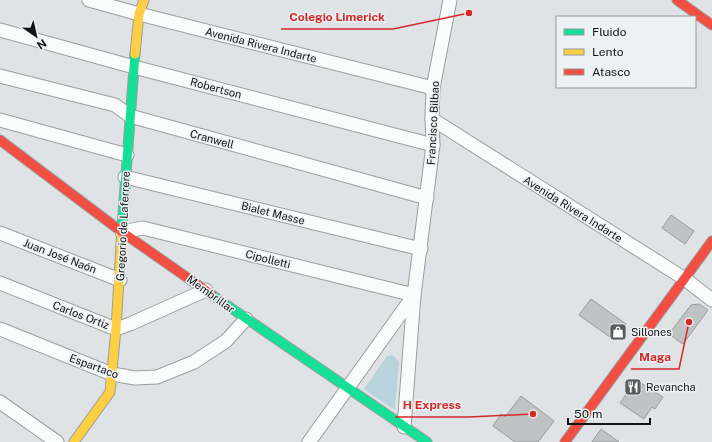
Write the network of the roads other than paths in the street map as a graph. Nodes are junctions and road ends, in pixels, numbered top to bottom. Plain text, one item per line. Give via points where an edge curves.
1 (89, 0) edge
2 (144, 0) edge
3 (450, 0) edge
4 (677, 0) edge
5 (139, 14) junction
6 (712, 25) edge
7 (0, 30) edge
8 (134, 67) junction
9 (0, 76) edge
10 (433, 88) junction
11 (130, 116) junction
12 (432, 119) junction
13 (0, 120) edge
14 (0, 140) edge
15 (433, 145) junction
16 (128, 155) junction
17 (125, 177) junction
18 (427, 198) junction
19 (122, 232) junction
20 (0, 233) edge
21 (712, 241) edge
22 (421, 249) junction
23 (120, 280) junction
24 (685, 280) junction
25 (0, 283) edge
26 (206, 290) junction
27 (414, 295) junction
28 (712, 300) edge
29 (246, 319) junction
30 (0, 329) edge
31 (116, 329) junction
32 (112, 374) junction
33 (347, 389) junction
34 (0, 402) edge
35 (404, 426) junction
36 (57, 442) edge
37 (74, 442) edge
38 (309, 442) edge
39 (427, 442) edge
40 (565, 442) edge

1 - 5 street, Avenida Rivera Indarte
2 - 5 street, Gregorio de Laferrere
3 - 10 street, Francisco Bilbao
4 - 6 street
5 - 8 street, Gregorio de Laferrere
5 - 10 street, Avenida Rivera Indarte
7 - 8 street, Robertson
8 - 11 street, Gregorio de Laferrere
8 - 15 street, Robertson
9 - 11 street, Cranwell via 115,105
10 - 12 street, Francisco Bilbao
11 - 16 street, Gregorio de Laferrere
11 - 18 street, Cranwell
12 - 15 street, Francisco Bilbao
12 - 24 street, Avenida Rivera Indarte
13 - 16 street
14 - 19 street, Membrillar
15 - 18 street, Francisco Bilbao
16 - 17 street, Gregorio de Laferrere
17 - 19 street, Gregorio de Laferrere
17 - 22 street, Bialet Masse
18 - 22 street, Francisco Bilbao
19 - 23 street, Gregorio de Laferrere
19 - 26 street, Membrillar
19 - 27 street, Cipolletti via 142,228
20 - 23 street, Juan José Naón
21 - 24 street
22 - 27 street, Francisco Bilbao
23 - 31 street, Gregorio de Laferrere
24 - 28 street, Avenida Rivera Indarte
24 - 40 street
25 - 31 street, Carlos Ortiz
26 - 29 street, Membrillar
26 - 31 street, Carlos Ortiz
27 - 33 street, Francisco Bilbao
27 - 35 street, Francisco Bilbao
29 - 32 street, Espartaco via 226,341 194,362 157,377 135,378
29 - 33 street, Membrillar
30 - 32 street, Espartaco
31 - 32 street, Gregorio de Laferrere
32 - 37 street, Gregorio de Laferrere via 110,392
33 - 35 street, Membrillar
33 - 38 street, Francisco Bilbao
34 - 36 street
35 - 39 street, Membrillar

